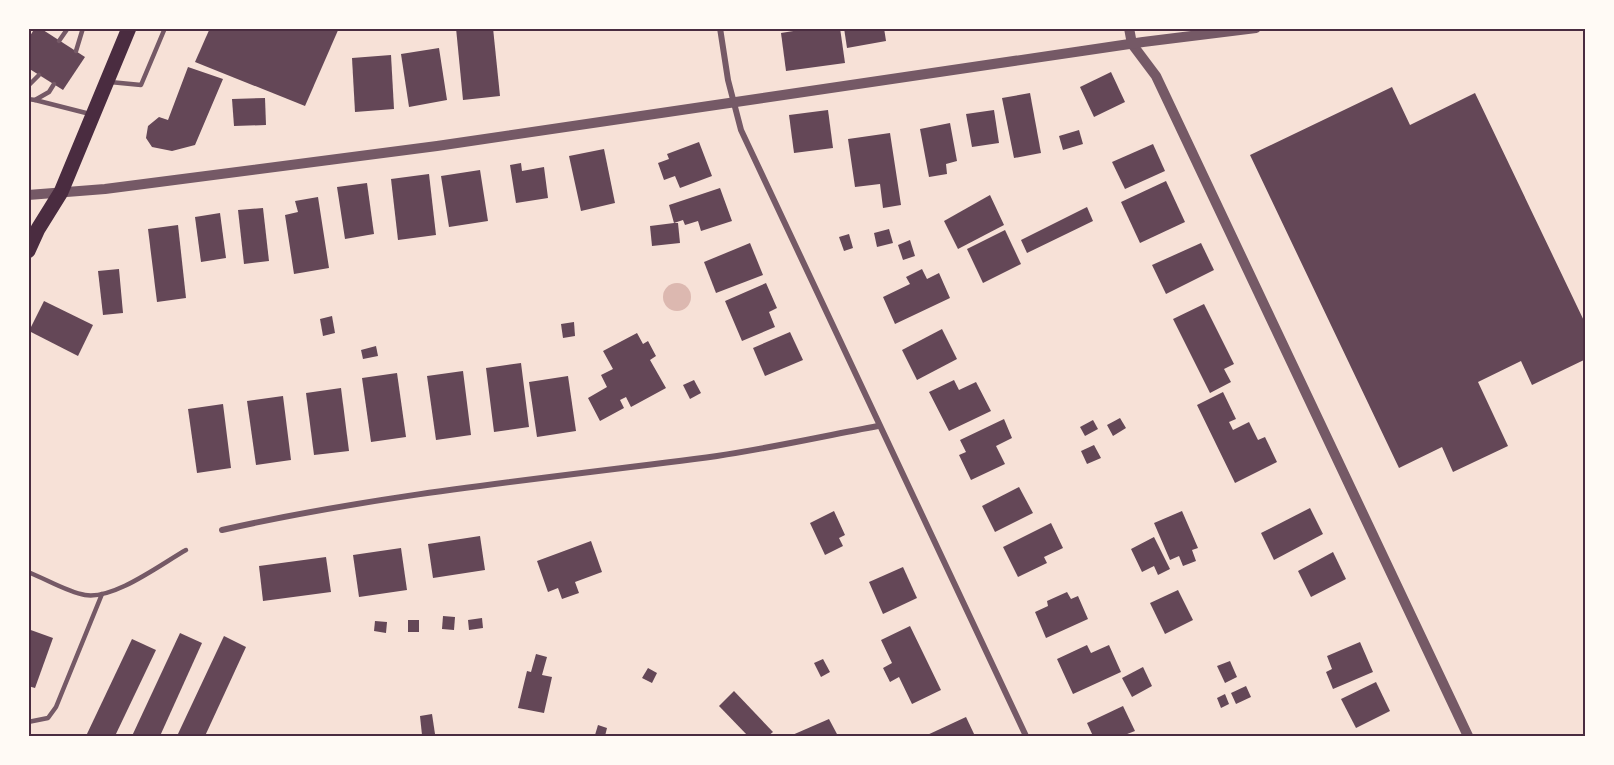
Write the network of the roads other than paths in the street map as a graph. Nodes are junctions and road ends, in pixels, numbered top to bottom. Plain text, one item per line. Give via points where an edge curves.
1 (68, 28) edge
2 (82, 28) edge
3 (129, 28) edge
4 (165, 28) edge
5 (720, 28) edge
6 (1130, 28) edge
7 (1256, 28) edge
8 (59, 41) dead end
9 (1132, 44) junction
10 (76, 51) dead end
11 (39, 75) dead end
12 (107, 82) junction
13 (54, 84) dead end
14 (28, 86) edge
15 (32, 100) edge
16 (733, 101) junction
17 (93, 115) junction
18 (61, 192) junction
19 (28, 195) edge
20 (28, 251) edge
21 (878, 426) junction
22 (222, 530) dead end
23 (186, 550) dead end
24 (28, 572) edge
25 (102, 594) junction
26 (28, 722) edge
27 (1026, 736) edge
28 (1468, 736) edge

1 - 8 lane
2 - 10 lane
3 - 12 main road
4 - 12 lane via 141,85
5 - 16 street
6 - 9 street
7 - 9 street
9 - 16 street
9 - 28 street via 1156,76
11 - 14 lane
12 - 17 main road
13 - 15 lane via 49,92
15 - 17 lane
16 - 18 street via 437,146
16 - 21 street via 741,130
17 - 18 main road
18 - 19 street
18 - 20 main road
21 - 22 street via 718,456 426,494
21 - 27 street
23 - 25 lane
24 - 25 lane via 84,595
25 - 26 lane via 56,707 48,718

